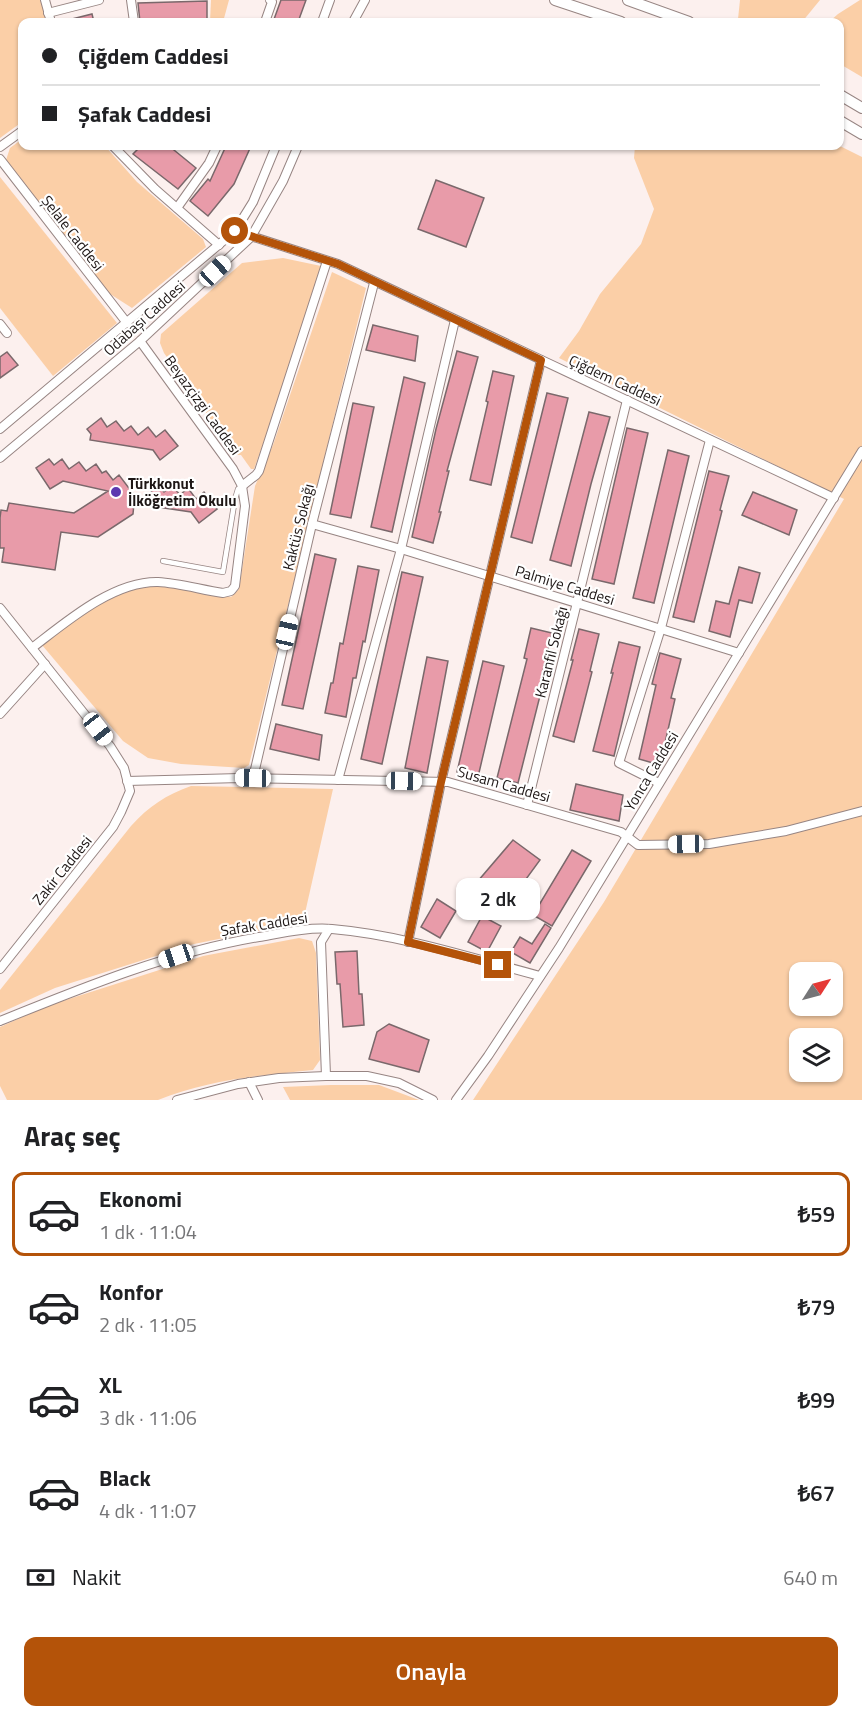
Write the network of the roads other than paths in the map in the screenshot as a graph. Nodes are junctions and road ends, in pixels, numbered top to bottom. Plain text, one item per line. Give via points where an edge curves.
1 (45, 0) edge
2 (99, 0) edge
3 (131, 0) edge
4 (270, 0) edge
5 (330, 0) edge
6 (365, 0) edge
7 (555, 0) edge
8 (628, 0) edge
9 (48, 13) junction
10 (50, 18) edge
11 (133, 18) edge
12 (266, 18) edge
13 (323, 18) edge
14 (355, 18) edge
15 (609, 18) edge
16 (678, 18) edge
17 (844, 97) edge
18 (862, 108) edge
19 (844, 123) edge
20 (18, 134) edge
21 (862, 134) edge
22 (0, 147) edge
23 (116, 150) edge
24 (215, 150) edge
25 (274, 150) edge
26 (296, 150) edge
27 (0, 159) edge
28 (177, 208) junction
29 (235, 231) junction
30 (251, 237) junction
31 (219, 245) junction
32 (327, 261) junction
33 (374, 283) junction
34 (455, 320) junction
35 (127, 323) junction
36 (0, 324) edge
37 (7, 333) dead end
38 (140, 340) junction
39 (541, 360) junction
40 (627, 400) junction
41 (0, 429) edge
42 (710, 440) junction
43 (862, 451) edge
44 (0, 458) edge
45 (242, 486) junction
46 (834, 498) junction
47 (312, 524) junction
48 (401, 549) junction
49 (163, 561) dead end
50 (490, 576) junction
51 (577, 603) junction
52 (0, 608) edge
53 (661, 628) junction
54 (32, 648) junction
55 (739, 652) junction
56 (45, 664) junction
57 (0, 714) edge
58 (253, 778) junction
59 (338, 780) junction
60 (128, 781) junction
61 (441, 782) junction
62 (659, 783) junction
63 (527, 805) junction
64 (862, 811) edge
65 (627, 837) junction
66 (329, 929) junction
67 (408, 942) junction
68 (0, 969) edge
69 (540, 976) junction
70 (0, 1021) edge
71 (326, 1076) junction
72 (249, 1082) junction
73 (177, 1100) edge
74 (258, 1100) edge
75 (433, 1100) edge
76 (456, 1100) edge

1 - 9 street
2 - 9 street
3 - 11 street
4 - 12 street
5 - 13 street
6 - 14 street
7 - 15 street
8 - 16 street
9 - 10 street
17 - 18 street
19 - 21 street
20 - 22 street
23 - 28 street
24 - 28 street
25 - 29 street, Odabaşı Caddesi via 253,202
26 - 30 street, Odabaşı Caddesi
27 - 35 street, Şelale Caddesi
28 - 31 street
29 - 30 street, Çiğdem Caddesi
29 - 31 street, Odabaşı Caddesi
30 - 32 street, Çiğdem Caddesi
30 - 38 street, Odabaşı Caddesi
31 - 35 street, Odabaşı Caddesi
32 - 33 street, Çiğdem Caddesi
32 - 45 street via 259,471
33 - 34 street, Çiğdem Caddesi
33 - 47 street, Kaktüs Sokağı
34 - 39 street, Çiğdem Caddesi
34 - 48 street
35 - 41 street, Odabaşı Caddesi
36 - 37 street
38 - 44 street, Odabaşı Caddesi
38 - 45 street, Beyazçizgi Caddesi
39 - 40 street, Çiğdem Caddesi
39 - 50 street
40 - 42 street, Çiğdem Caddesi
40 - 51 street, Karanfil Sokağı
42 - 46 street, Çiğdem Caddesi
42 - 53 street
43 - 46 street, Yonca Caddesi
45 - 49 lane via 235,499 223,572
45 - 54 street via 245,506 235,586 231,591 158,582 139,585 94,602
46 - 55 street, Yonca Caddesi
47 - 48 street, Palmiye Caddesi
47 - 58 street, Kaktüs Sokağı
48 - 50 street, Palmiye Caddesi
48 - 59 street
50 - 51 street, Palmiye Caddesi
50 - 61 street
51 - 53 street, Palmiye Caddesi
51 - 63 street, Karanfil Sokağı
52 - 54 street
53 - 55 street, Palmiye Caddesi
53 - 62 street via 620,763
54 - 56 street
55 - 62 street, Yonca Caddesi
56 - 57 street
56 - 60 street via 110,746
58 - 59 street, Susam Caddesi
58 - 60 street, Susam Caddesi
59 - 61 street, Susam Caddesi
60 - 68 street, Zakir Caddesi via 130,791 113,827
61 - 63 street, Susam Caddesi
61 - 67 street
62 - 65 street, Yonca Caddesi
63 - 65 street, Susam Caddesi
64 - 65 street, Susam Caddesi via 786,831 709,844 638,845
65 - 69 street, Yonca Caddesi
66 - 67 street, Şafak Caddesi
66 - 70 street, Şafak Caddesi via 280,933 196,950
66 - 71 street via 321,942
67 - 69 street, Şafak Caddesi
69 - 76 street, Yonca Caddesi
71 - 72 street
71 - 75 street via 367,1076 399,1083
72 - 73 street
72 - 74 street

